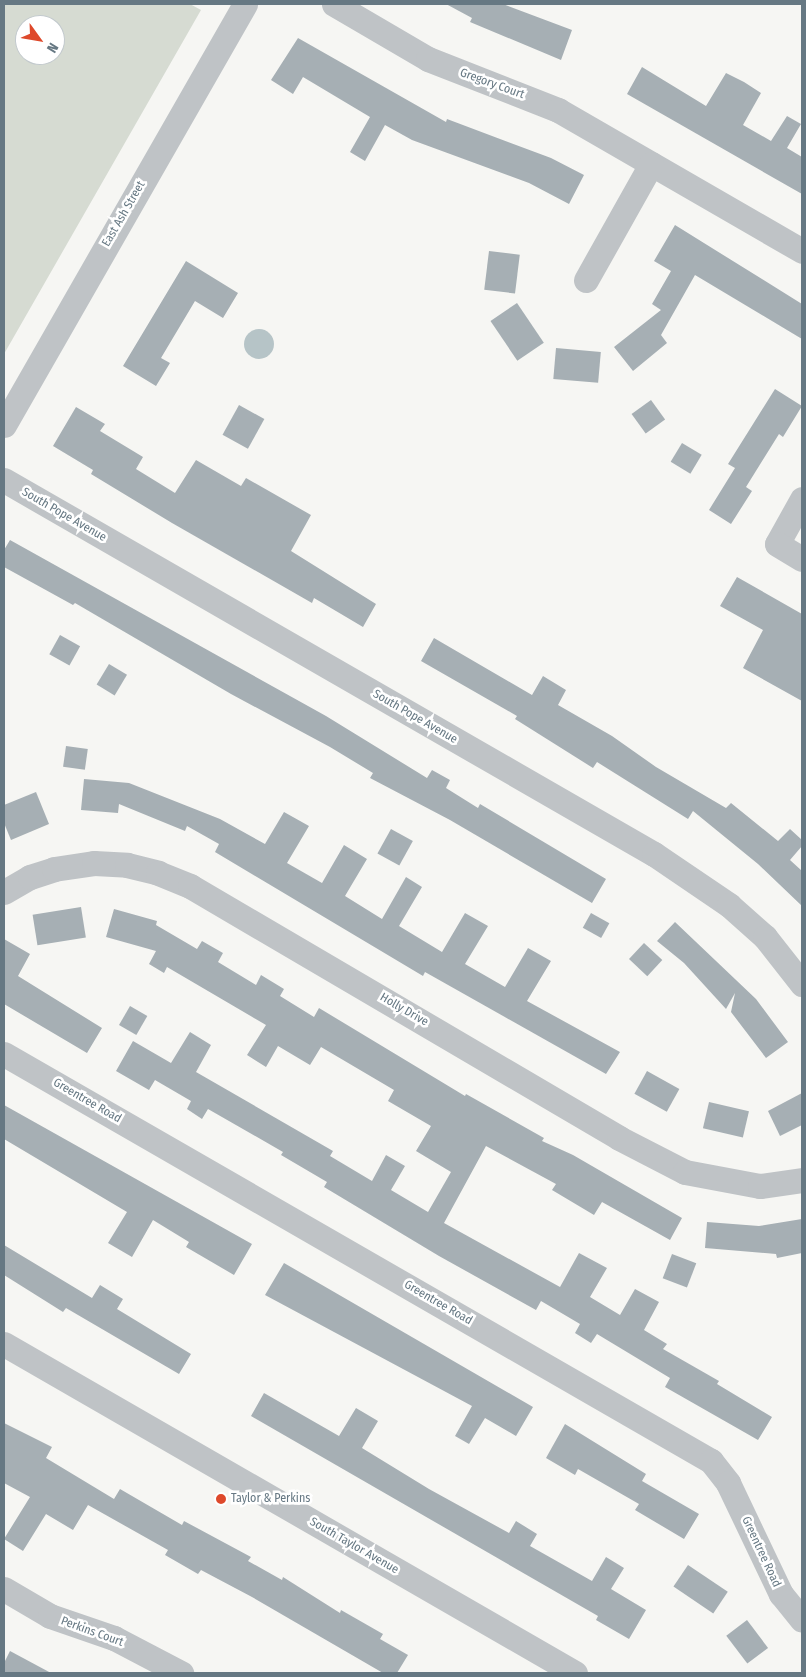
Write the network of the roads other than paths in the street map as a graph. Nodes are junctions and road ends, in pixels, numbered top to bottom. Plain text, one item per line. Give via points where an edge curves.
1 (245, 4) edge
2 (334, 4) edge
3 (652, 164) junction
4 (802, 252) edge
5 (586, 280) dead end
6 (4, 425) edge
7 (4, 480) edge
8 (802, 499) edge
9 (802, 558) edge
10 (4, 892) edge
11 (802, 984) edge
12 (4, 1054) edge
13 (802, 1180) edge
14 (4, 1344) edge
15 (4, 1589) edge
16 (802, 1620) edge
17 (181, 1673) edge
18 (575, 1673) edge

1 - 6 street, East Ash Street
2 - 3 street, Gregory Court via 428,59 558,110
3 - 4 street, Gregory Court
3 - 5 street
7 - 11 street, South Pope Avenue via 654,854 730,905 765,937
8 - 9 street via 776,544
10 - 13 street, Holly Drive via 30,877 54,869 94,863 127,865 158,872 190,886 619,1138 685,1172 760,1186
12 - 16 street, Greentree Road via 711,1461 725,1478 781,1594
14 - 18 street, South Taylor Avenue
15 - 17 street, Perkins Court via 50,1616 114,1638

